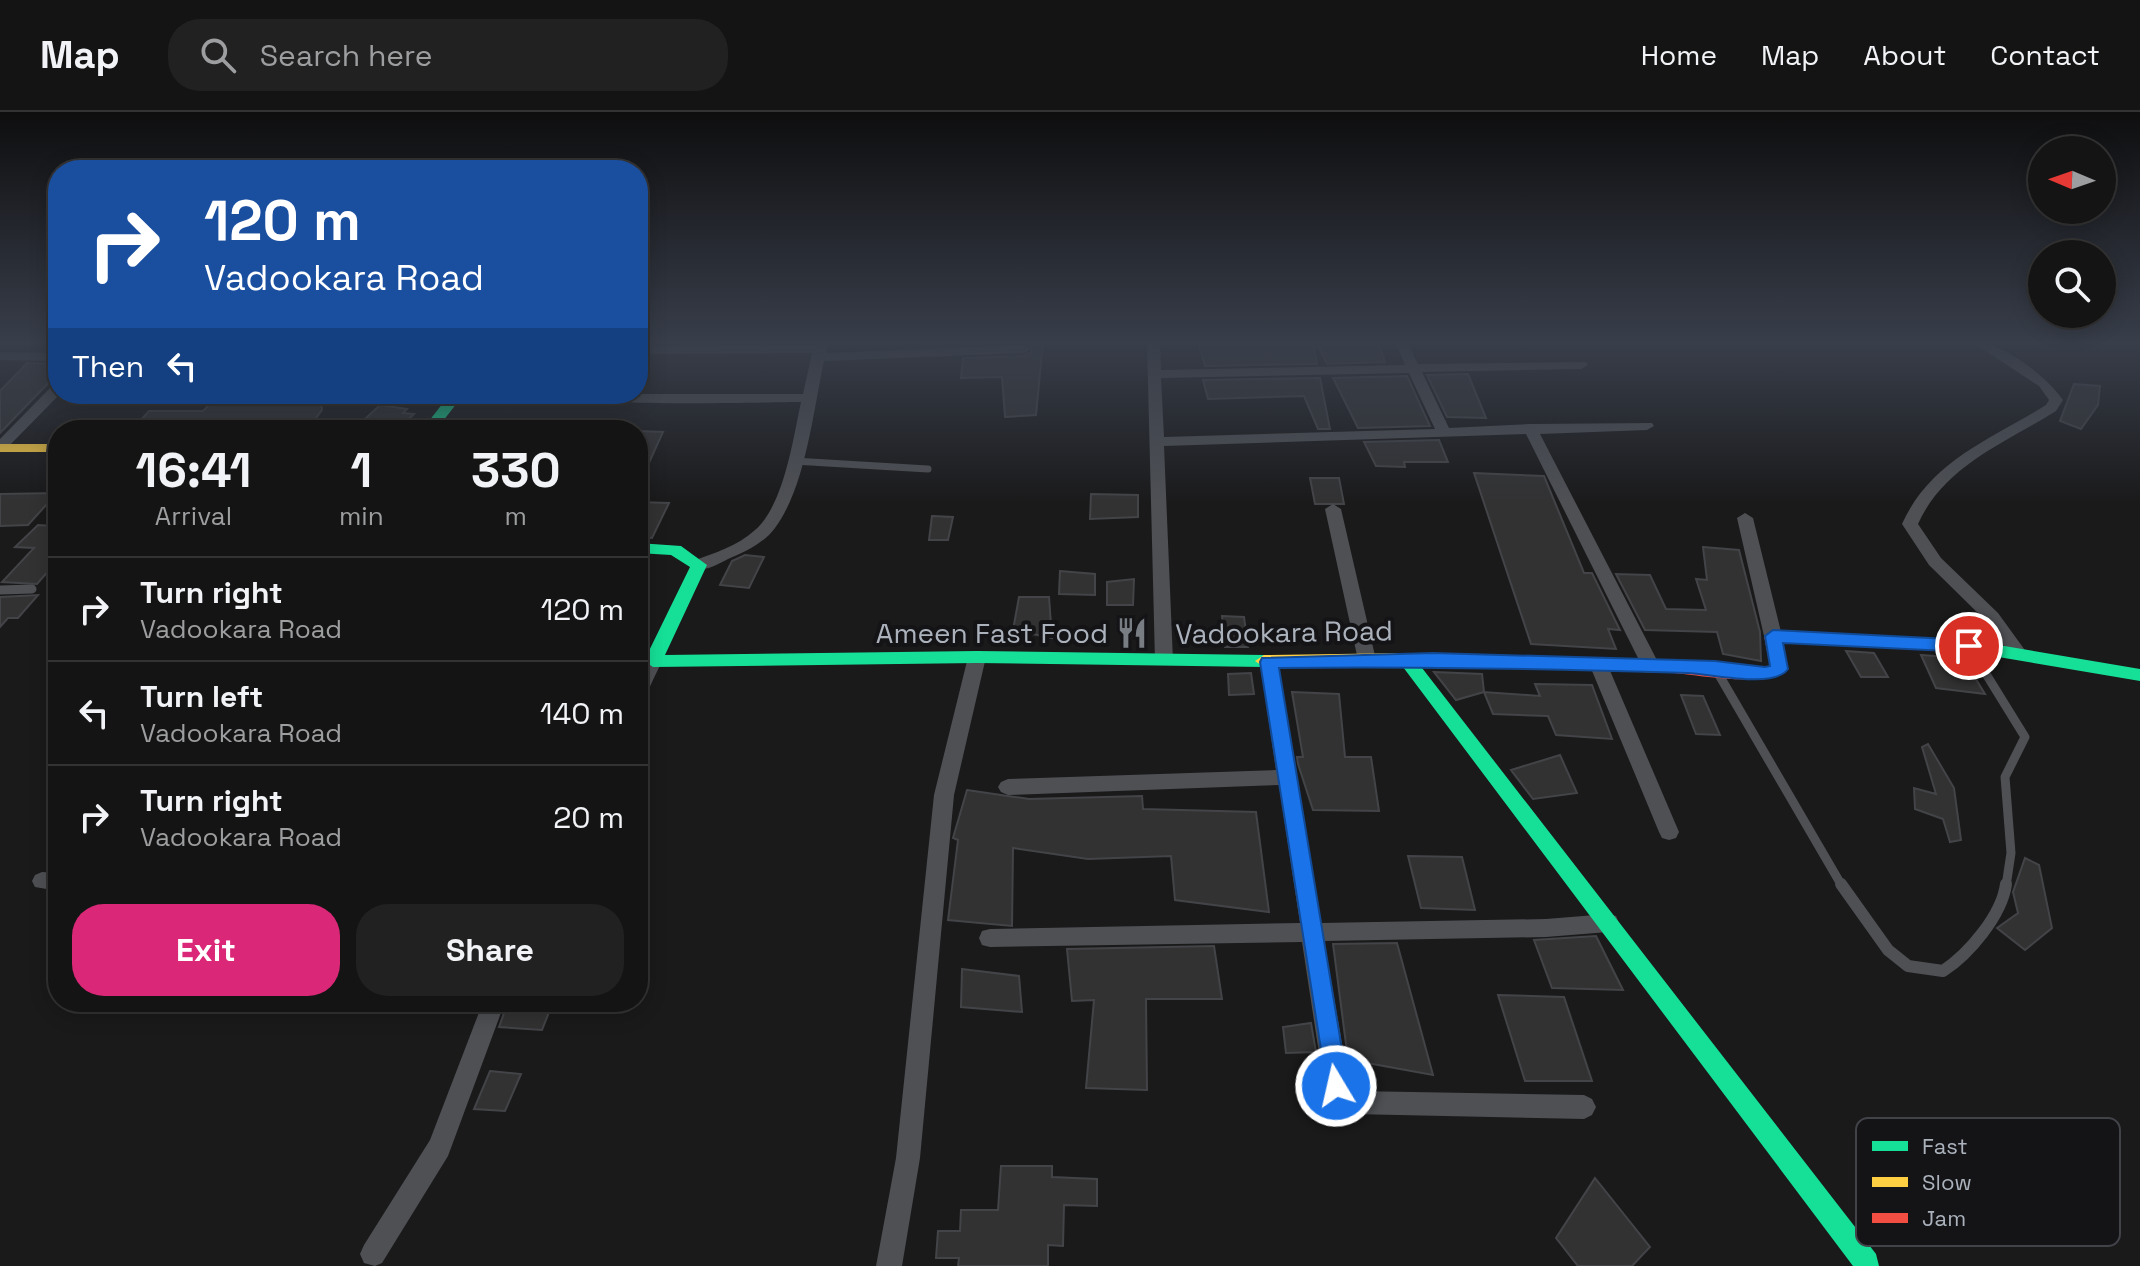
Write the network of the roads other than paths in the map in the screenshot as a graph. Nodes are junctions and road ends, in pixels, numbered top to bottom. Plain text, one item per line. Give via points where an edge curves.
1 (1154, 396) edge
2 (1426, 396) edge
3 (2053, 396) edge
4 (48, 398) edge
5 (648, 398) edge
6 (809, 398) joint
7 (449, 404) edge
8 (437, 420) edge
9 (1647, 426) dead end
10 (1530, 428) junction
11 (1443, 430) junction
12 (1156, 442) junction
13 (0, 447) edge
14 (48, 448) edge
15 (794, 461) junction
16 (928, 469) dead end
17 (1333, 509) dead end
18 (1745, 518) dead end
19 (648, 549) edge
20 (699, 565) junction
21 (32, 589) dead end
22 (0, 590) edge
23 (1773, 636) junction
24 (1969, 646) junction
25 (2018, 653) junction
26 (977, 657) junction
27 (1406, 659) junction
28 (1367, 660) junction
29 (653, 661) junction
30 (1164, 661) junction
31 (1269, 662) junction
32 (1599, 666) junction
33 (1651, 666) junction
34 (1715, 668) junction
35 (648, 672) edge
36 (2140, 675) edge
37 (1287, 777) junction
38 (1008, 787) dead end
39 (1669, 832) dead end
40 (1608, 923) junction
41 (1312, 933) junction
42 (990, 938) dead end
43 (490, 1012) edge
44 (1584, 1107) dead end
45 (373, 1254) dead end
46 (1867, 1263) dead end
47 (889, 1266) edge

1 - 12 street
2 - 11 street
3 - 25 street via 2056,400 2044,413 1939,480 1914,509 1910,524 1923,551 1990,614
4 - 13 street
5 - 6 street
6 - 15 street
7 - 8 main road
9 - 10 street
10 - 11 street
10 - 33 street
11 - 12 street
12 - 30 street
13 - 14 main road
15 - 16 lane
15 - 20 street via 771,524 754,539
17 - 28 street
18 - 23 street
19 - 20 main road via 675,550
20 - 29 main road
21 - 22 lane
23 - 24 main road
23 - 34 main road, Vadookara Road via 1779,669 1767,674
24 - 25 main road
24 - 34 lane via 2025,737 2005,777 2011,853 2004,901 1957,962 1943,971 1908,966 1888,950 1842,886
25 - 36 main road
26 - 29 main road, Vadookara Road
26 - 30 main road, Vadookara Road
26 - 47 street via 944,795 908,1158
27 - 28 main road, Vadookara Road
27 - 32 main road, Vadookara Road
27 - 40 main road
28 - 31 main road, Vadookara Road
29 - 35 street
30 - 31 main road, Vadookara Road
31 - 37 street
32 - 33 main road, Vadookara Road
32 - 39 street
33 - 34 main road, Vadookara Road
37 - 38 street
37 - 41 street
40 - 41 street
40 - 46 main road
41 - 42 street
41 - 44 street via 1336,1086 1342,1096 1352,1102
43 - 45 street via 439,1147

